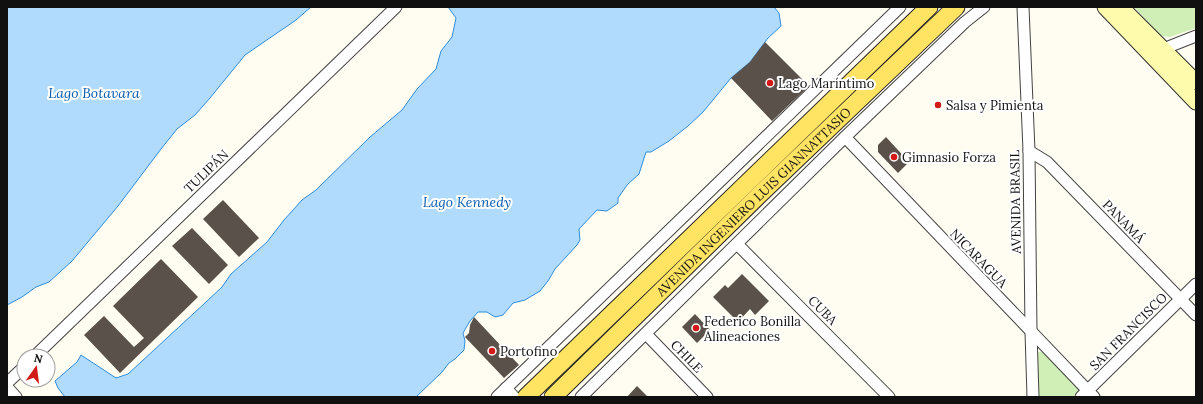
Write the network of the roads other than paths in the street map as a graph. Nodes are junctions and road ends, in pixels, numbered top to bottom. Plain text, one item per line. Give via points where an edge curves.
1 (396, 7) edge
2 (900, 7) edge
3 (930, 7) edge
4 (956, 7) edge
5 (984, 7) edge
6 (1023, 7) edge
7 (1105, 7) edge
8 (1121, 7) edge
9 (1196, 36) edge
10 (1157, 52) junction
11 (1196, 82) edge
12 (1196, 102) edge
13 (845, 137) junction
14 (1029, 151) junction
15 (738, 244) junction
16 (1196, 284) edge
17 (1180, 299) junction
18 (1196, 315) edge
19 (1031, 332) junction
20 (646, 334) junction
21 (43, 348) edge
22 (16, 375) edge
23 (7, 383) edge
24 (7, 387) edge
25 (506, 388) junction
26 (1088, 395) edge
27 (16, 397) edge
28 (496, 397) edge
29 (514, 397) edge
30 (526, 397) edge
31 (552, 397) edge
32 (581, 397) edge
33 (707, 397) edge
34 (889, 397) edge
35 (1033, 397) edge

1 - 21 street, TULIPÁN
2 - 25 street
3 - 30 main road, AVENIDA INGENIERO LUIS GIANNATTASIO
4 - 31 main road, AVENIDA INGENIERO LUIS GIANNATTASIO
5 - 13 street, AVENIDA INGENIERO LUIS GIANNATTASIO via 965,22
6 - 14 street, AVENIDA BRASIL
7 - 10 street
8 - 10 street
9 - 10 street
10 - 11 street
10 - 12 street
13 - 15 street, AVENIDA INGENIERO LUIS GIANNATTASIO
13 - 19 street, NICARAGUA
14 - 17 street, PANAMÁ via 1047,162
14 - 19 street, AVENIDA BRASIL
15 - 20 street, AVENIDA INGENIERO LUIS GIANNATTASIO
15 - 34 street, CUBA
16 - 17 street, SAN FRANCISCO
17 - 18 street, PANAMÁ
17 - 26 street, SAN FRANCISCO
19 - 26 street, NICARAGUA
19 - 35 street, AVENIDA BRASIL
20 - 32 street, AVENIDA INGENIERO LUIS GIANNATTASIO
20 - 33 street, CHILE
22 - 23 street
24 - 27 street
25 - 28 street
25 - 29 street

